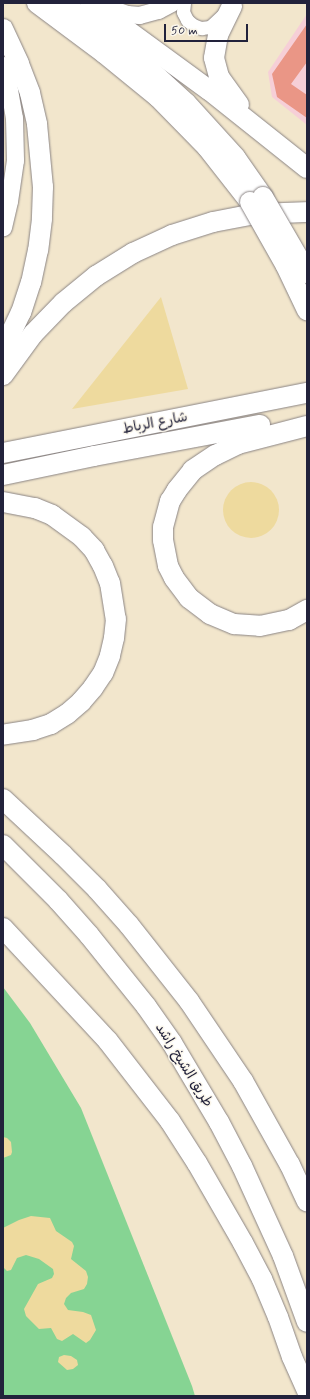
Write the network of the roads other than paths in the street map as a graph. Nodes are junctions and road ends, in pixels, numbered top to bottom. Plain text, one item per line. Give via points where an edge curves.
1 (37, 3) edge
2 (62, 3) edge
3 (90, 3) edge
4 (95, 3) edge
5 (171, 3) edge
6 (184, 3) edge
7 (233, 4) edge
8 (3, 29) edge
9 (3, 65) edge
10 (259, 130) junction
11 (307, 168) edge
12 (256, 199) junction
13 (307, 212) edge
14 (3, 226) edge
15 (307, 272) edge
16 (307, 310) edge
17 (3, 350) edge
18 (3, 375) edge
19 (307, 393) edge
20 (307, 417) edge
21 (307, 426) edge
22 (3, 453) edge
23 (3, 475) edge
24 (3, 502) edge
25 (307, 610) edge
26 (3, 735) edge
27 (3, 799) edge
28 (3, 846) edge
29 (3, 928) edge
30 (307, 1201) edge
31 (307, 1322) edge
32 (307, 1391) edge

1 - 12 highway via 158,97
2 - 12 highway via 150,70 186,103 235,157
3 - 10 highway
4 - 5 main road via 127,14 139,15
6 - 7 street via 187,20 202,28 210,27
7 - 10 highway via 215,42 215,68 224,86
8 - 17 highway via 30,93 37,124 44,187 40,235 31,282 21,312
9 - 14 main road via 14,118 15,160
10 - 11 highway
12 - 15 highway, bridge
12 - 16 highway, bridge
13 - 18 highway via 255,214 213,222 172,235 133,253 96,276 63,303 33,334
19 - 22 highway, شارع الرباط
20 - 23 highway, شارع الرباط
21 - 25 highway via 238,444 215,455 194,470 170,501 163,527 163,540 168,566 174,578 190,598 210,614 234,624 260,626 289,620
24 - 26 highway via 35,508 52,515 82,537 94,550 108,578 116,619 111,650 103,673 81,702 50,724 34,730
27 - 30 highway via 97,889 189,1001 243,1081
28 - 31 highway, طريق الشيخ راشد via 58,900 89,935 172,1043 212,1109 242,1166 283,1256
29 - 32 highway via 108,1041 170,1121 243,1243 278,1317

